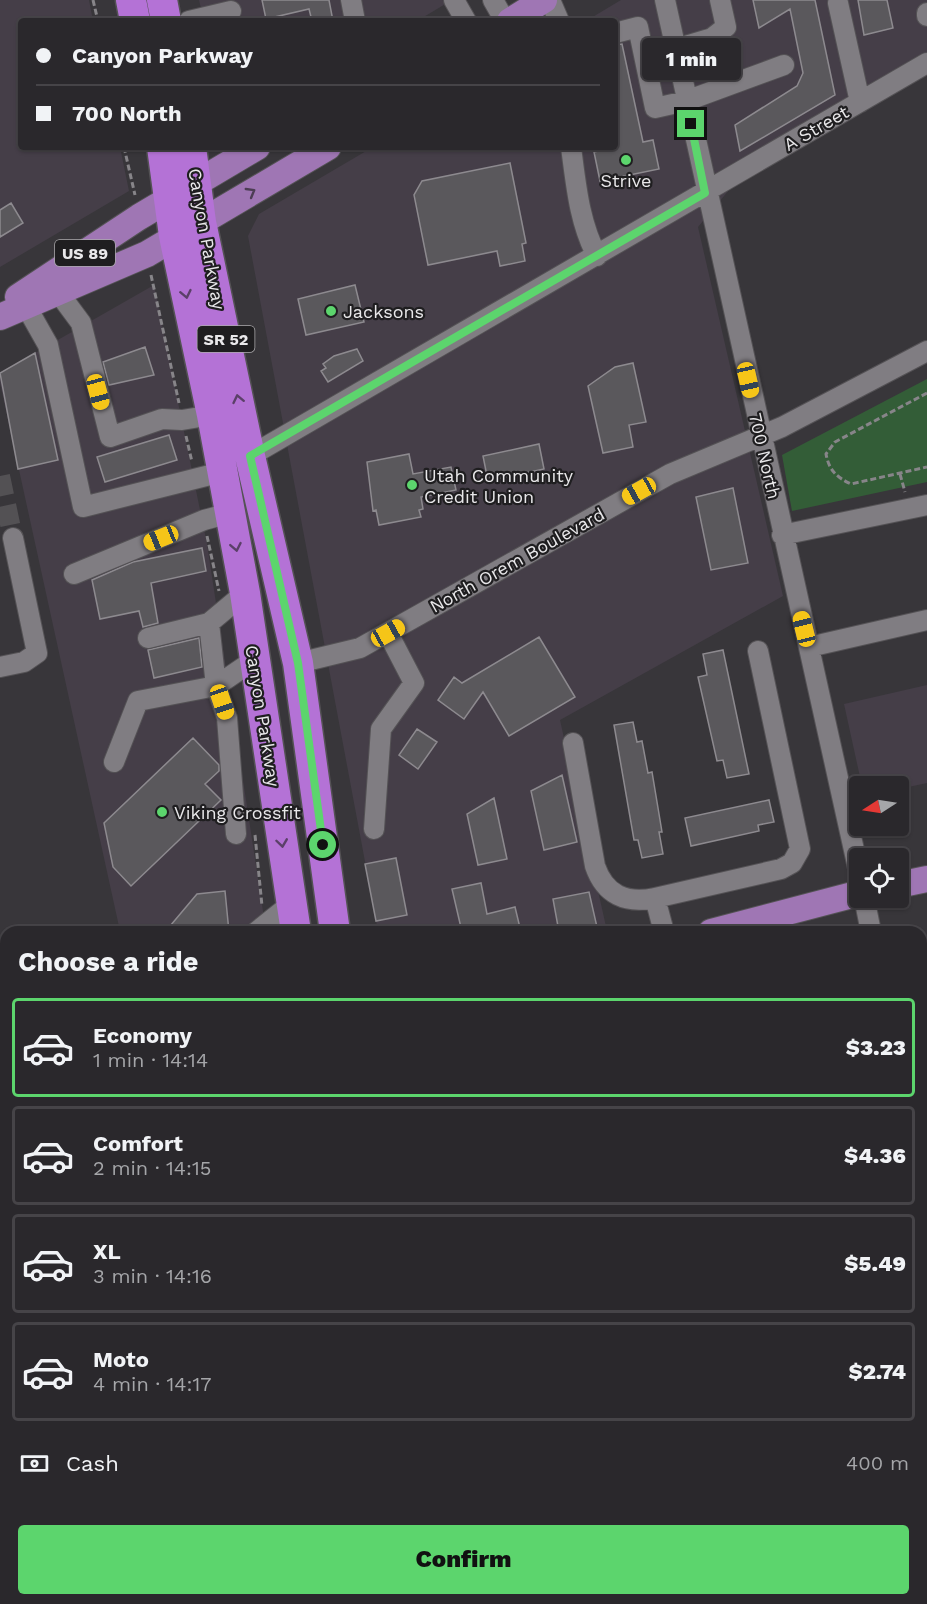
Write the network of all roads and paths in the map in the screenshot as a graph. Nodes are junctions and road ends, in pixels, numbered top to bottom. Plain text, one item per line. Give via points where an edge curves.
1 (93, 0) edge
2 (131, 0) edge
3 (162, 0) edge
4 (351, 0) edge
5 (454, 0) edge
6 (493, 0) edge
7 (544, 0) edge
8 (550, 0) edge
9 (664, 0) edge
10 (720, 0) edge
11 (838, 3) dead end
12 (231, 11) edge
13 (97, 18) edge
14 (134, 18) edge
15 (165, 18) edge
16 (202, 18) edge
17 (354, 18) edge
18 (464, 18) edge
19 (503, 18) edge
20 (515, 18) edge
21 (558, 18) edge
22 (669, 21) junction
23 (638, 27) junction
24 (618, 32) edge
25 (675, 49) junction
26 (927, 63) edge
27 (784, 65) dead end
28 (686, 101) junction
29 (860, 102) junction
30 (125, 150) edge
31 (163, 150) edge
32 (190, 150) edge
33 (252, 150) edge
34 (323, 150) edge
35 (571, 150) edge
36 (133, 186) dead end
37 (183, 192) junction
38 (705, 193) junction
39 (201, 222) junction
40 (174, 236) junction
41 (597, 256) junction
42 (58, 292) junction
43 (26, 306) junction
44 (0, 309) edge
45 (0, 317) edge
46 (927, 351) edge
47 (927, 393) edge
48 (212, 415) junction
49 (760, 437) junction
50 (250, 456) junction
51 (927, 467) edge
52 (222, 472) junction
53 (927, 505) edge
54 (230, 513) junction
55 (782, 535) junction
56 (13, 538) tunnel mouth
57 (9, 560) edge
58 (74, 574) dead end
59 (245, 593) junction
60 (927, 620) edge
61 (209, 623) junction
62 (388, 633) junction
63 (148, 638) dead end
64 (809, 647) junction
65 (758, 651) dead end
66 (254, 660) junction
67 (298, 663) junction
68 (0, 667) edge
69 (216, 686) junction
70 (573, 743) dead end
71 (114, 762) dead end
72 (374, 829) dead end
73 (236, 834) dead end
74 (854, 848) edge
75 (927, 879) edge
76 (909, 883) edge
77 (849, 896) edge
78 (655, 898) junction
79 (866, 908) edge
80 (293, 918) edge
81 (272, 926) edge
82 (334, 926) edge
83 (662, 926) edge
84 (734, 926) edge
85 (870, 926) edge

1 - 13 path
2 - 14 highway
3 - 15 highway
4 - 17 street
5 - 18 street
6 - 19 street
7 - 20 main road
8 - 21 street
9 - 22 street, 700 North
10 - 25 street via 726,27 712,38
11 - 29 street
12 - 16 street
22 - 23 street
22 - 25 street, 700 North
23 - 24 street
23 - 28 street via 655,108
25 - 28 street, 700 North
26 - 29 street, A Street
27 - 28 street
28 - 38 street, 700 North
29 - 38 street, A Street
30 - 36 path
31 - 37 highway, Canyon Parkway / SR 52
32 - 37 highway, Canyon Parkway / SR 52
33 - 37 main road, US 89
39 -> 34 main road, US 89
35 - 41 street via 579,206
37 - 39 highway, Canyon Parkway / SR 52
37 - 40 highway, Canyon Parkway / SR 52
37 - 44 main road, US 89
38 - 41 street, A Street
38 - 49 street, 700 North
39 - 40 main road, US 89
50 -> 39 highway, Canyon Parkway / SR 52
40 - 42 main road, US 89 via 147,254
40 -> 48 highway, Canyon Parkway / SR 52
41 - 50 street, A Street
42 - 43 main road, US 89
42 - 48 street via 81,323 110,437 162,419
43 - 45 main road, US 89
43 - 52 street via 48,345 83,507
46 - 49 street, North Orem Boulevard
47 - 51 path via 835,442 826,454 831,470 851,484
48 - 52 highway, Canyon Parkway / SR 52
49 - 55 street, 700 North
49 - 62 street, North Orem Boulevard via 670,474
50 - 67 highway, Canyon Parkway / SR 52
52 - 54 highway, Canyon Parkway / SR 52
53 - 55 street
54 - 58 street
54 -> 59 highway, Canyon Parkway / SR 52
55 - 64 street, 700 North
56 - 57 street
57 - 68 street via 37,653 24,662
59 - 61 street
59 - 66 highway, Canyon Parkway / SR 52
60 - 64 street
61 - 63 street
61 - 69 street
62 - 67 street, North Orem Boulevard via 360,648
62 - 72 street via 414,683 381,729
64 - 74 street, 700 North
65 - 78 street via 800,849 798,856 780,869
66 - 69 street
66 -> 80 highway, Canyon Parkway / SR 52
67 - 82 highway, Canyon Parkway / SR 52
69 - 71 street via 138,701
69 - 73 street via 227,718
70 - 78 street via 599,879 620,898 638,902
75 - 76 main road
77 - 84 main road
78 - 83 street
79 - 85 street
80 - 81 street

